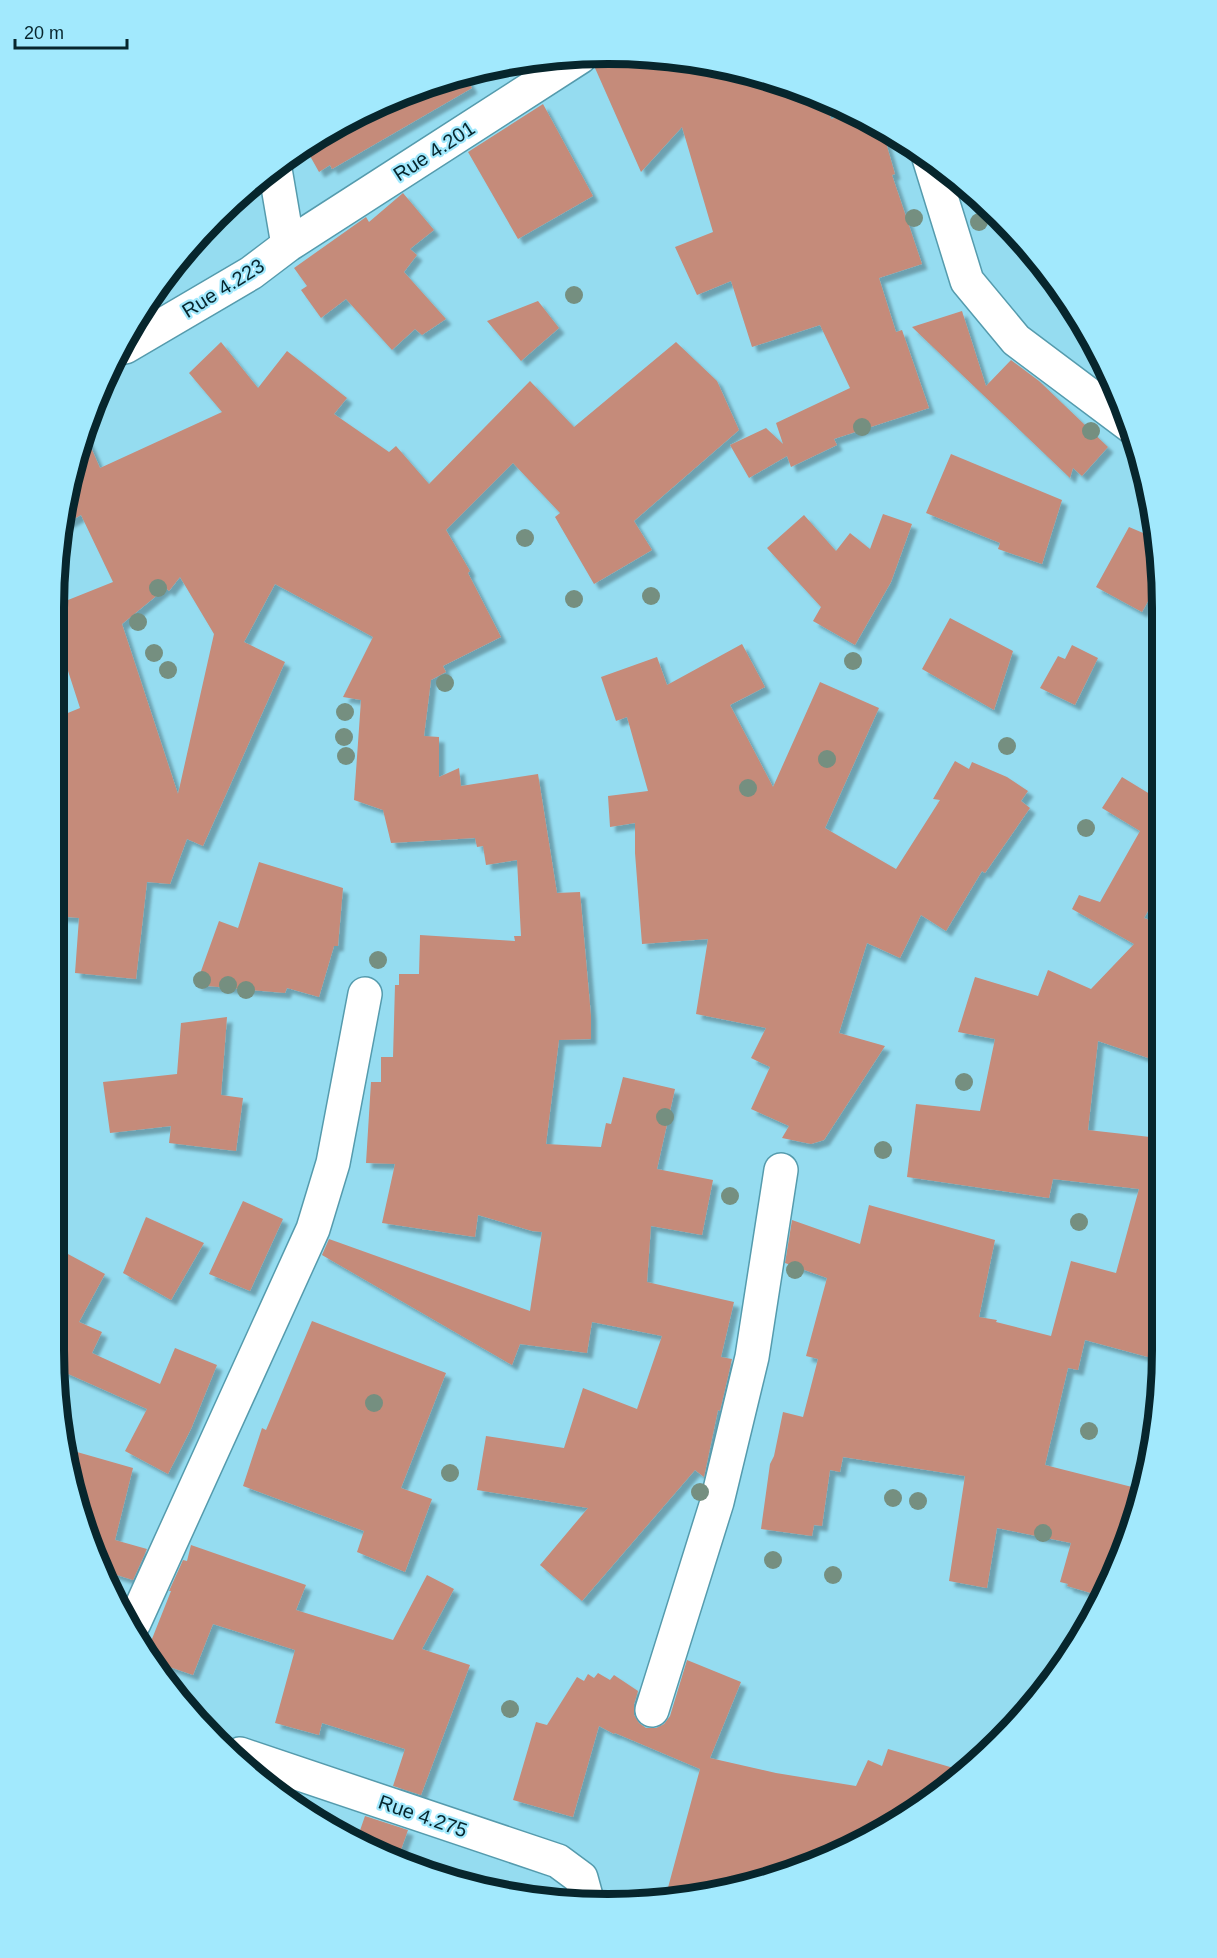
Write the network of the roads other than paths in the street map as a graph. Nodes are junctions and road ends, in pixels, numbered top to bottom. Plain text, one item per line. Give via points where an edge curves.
1 (565, 67) edge
2 (933, 172) edge
3 (276, 177) edge
4 (288, 245) junction
5 (135, 340) edge
6 (1117, 416) edge
7 (365, 994) dead end
8 (781, 1170) dead end
9 (136, 1619) edge
10 (652, 1710) dead end
11 (247, 1756) edge
12 (585, 1893) edge

1 - 4 street, Rue 4.201
2 - 6 street via 967,281 1016,340
3 - 4 street
4 - 5 street, Rue 4.223 via 251,273
7 - 9 street via 333,1163 313,1229
8 - 10 street via 752,1357 717,1502
11 - 12 street, Rue 4.275 via 558,1861 581,1878

